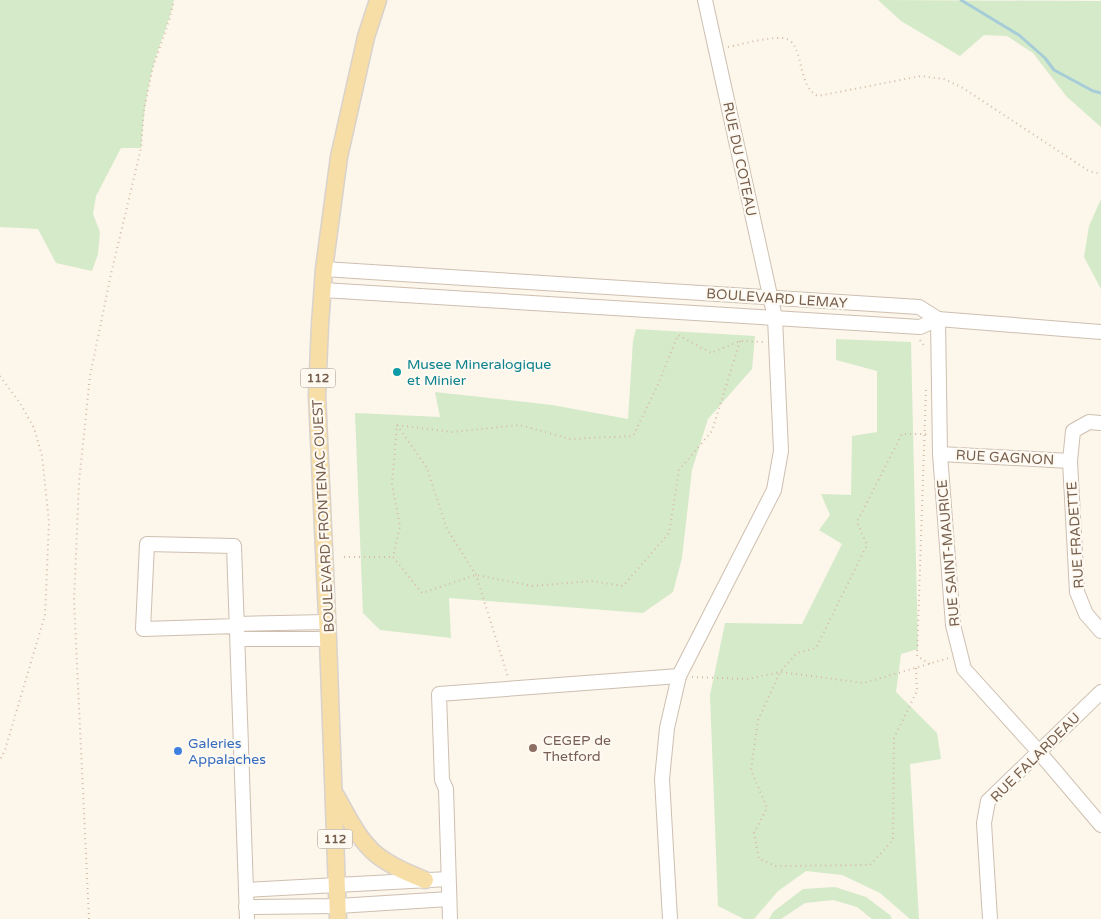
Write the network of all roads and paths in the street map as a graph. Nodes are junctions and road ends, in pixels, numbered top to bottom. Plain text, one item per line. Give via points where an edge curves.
1 (174, 0) edge
2 (378, 0) edge
3 (705, 0) edge
4 (716, 49) junction
5 (1101, 174) edge
6 (324, 269) junction
7 (438, 276) junction
8 (613, 287) junction
9 (322, 290) junction
10 (439, 297) junction
11 (770, 298) junction
12 (614, 308) junction
13 (775, 318) junction
14 (938, 319) junction
15 (1101, 332) edge
16 (915, 335) dead end
17 (740, 341) junction
18 (776, 343) junction
19 (926, 348) dead end
20 (0, 376) edge
21 (926, 386) dead end
22 (1101, 423) edge
23 (397, 425) junction
24 (932, 433) junction
25 (940, 454) junction
26 (1070, 461) junction
27 (344, 557) dead end
28 (393, 557) junction
29 (476, 575) junction
30 (327, 622) junction
31 (237, 630) junction
32 (1101, 631) edge
33 (328, 639) junction
34 (950, 658) dead end
35 (930, 664) junction
36 (916, 668) junction
37 (780, 672) junction
38 (680, 676) junction
39 (511, 688) junction
40 (1101, 692) edge
41 (1039, 752) junction
42 (0, 760) edge
43 (334, 792) junction
44 (1101, 826) edge
45 (448, 879) junction
46 (425, 880) junction
47 (337, 886) junction
48 (246, 890) junction
49 (449, 899) junction
50 (246, 913) edge
51 (338, 913) edge
52 (89, 919) edge
53 (450, 919) edge
54 (670, 919) edge
55 (990, 919) edge

1 - 52 path via 153,67 140,148 92,366 79,482 74,601
2 - 6 main road, BOULEVARD FRONTENAC OUEST / 112 via 366,37 339,157
3 - 4 street, RUE DU COTEAU
4 - 5 path via 790,39 807,86 818,96 921,76 944,79 963,88 1089,172
4 - 11 street, RUE DU COTEAU
6 - 7 street, BOULEVARD LEMAY
6 - 9 main road, BOULEVARD FRONTENAC OUEST / 112
7 - 8 street, BOULEVARD LEMAY
7 - 10 street
8 - 11 street, BOULEVARD LEMAY
8 - 12 street
9 - 10 street, BOULEVARD LEMAY
9 - 30 main road, BOULEVARD FRONTENAC OUEST / 112 via 317,395
10 - 12 street, BOULEVARD LEMAY
11 - 13 street, RUE DU COTEAU
11 - 14 street, BOULEVARD LEMAY via 919,307
12 - 13 street, BOULEVARD LEMAY
13 - 14 street, BOULEVARD LEMAY via 920,327
13 - 18 street, RUE DU COTEAU
14 - 15 street, BOULEVARD LEMAY
14 - 24 street, RUE SAINT-MAURICE
16 - 19 path
17 - 18 path
17 - 23 path via 711,353 678,335 658,388 633,436 570,439 520,425 452,432
17 - 29 path via 712,431 679,470 669,533 624,586 591,582 532,586
18 - 38 street, RUE DU COTEAU via 781,451 774,490
20 - 42 path via 34,428 42,456 50,522 45,615
21 - 24 path
22 - 26 street, RUE GAGNON via 1089,422 1073,431
23 - 28 path via 392,484 400,526
23 - 29 path via 427,468 447,529
24 - 25 street, RUE SAINT-MAURICE
24 - 35 path via 917,656
24 - 37 path via 902,434 857,522 867,545 816,648 797,653
25 - 26 street, RUE GAGNON
25 - 41 street, RUE SAINT-MAURICE via 953,625 964,669
26 - 32 street, RUE FRADETTE via 1077,592 1086,614
27 - 28 path
28 - 29 path via 422,593
29 - 39 path
30 - 31 street
30 - 33 main road, BOULEVARD FRONTENAC OUEST / 112
31 - 31 street via 143,630 147,544 234,546
31 - 33 street
31 - 48 street
33 - 43 main road, BOULEVARD FRONTENAC OUEST / 112
34 - 35 path
35 - 36 path
36 - 37 path via 864,683
36 - 37 path via 917,691 894,738 893,840 870,864 776,866 759,859 754,833 767,808 751,770 758,720
37 - 38 path via 747,679
38 - 39 street
38 - 54 street, RUE DU COTEAU via 667,728 662,779
39 - 45 street via 439,694
40 - 41 street, RUE FALARDEAU
41 - 44 street, RUE SAINT-MAURICE
41 - 55 street, RUE FALARDEAU via 988,801 984,823
43 - 46 main road via 375,854
43 - 47 main road, BOULEVARD FRONTENAC OUEST / 112
45 - 46 street
45 - 49 street
46 - 47 street
47 - 48 street
47 - 51 main road, BOULEVARD FRONTENAC OUEST / 112
48 - 50 street
49 - 51 street
49 - 53 street
50 - 51 street

